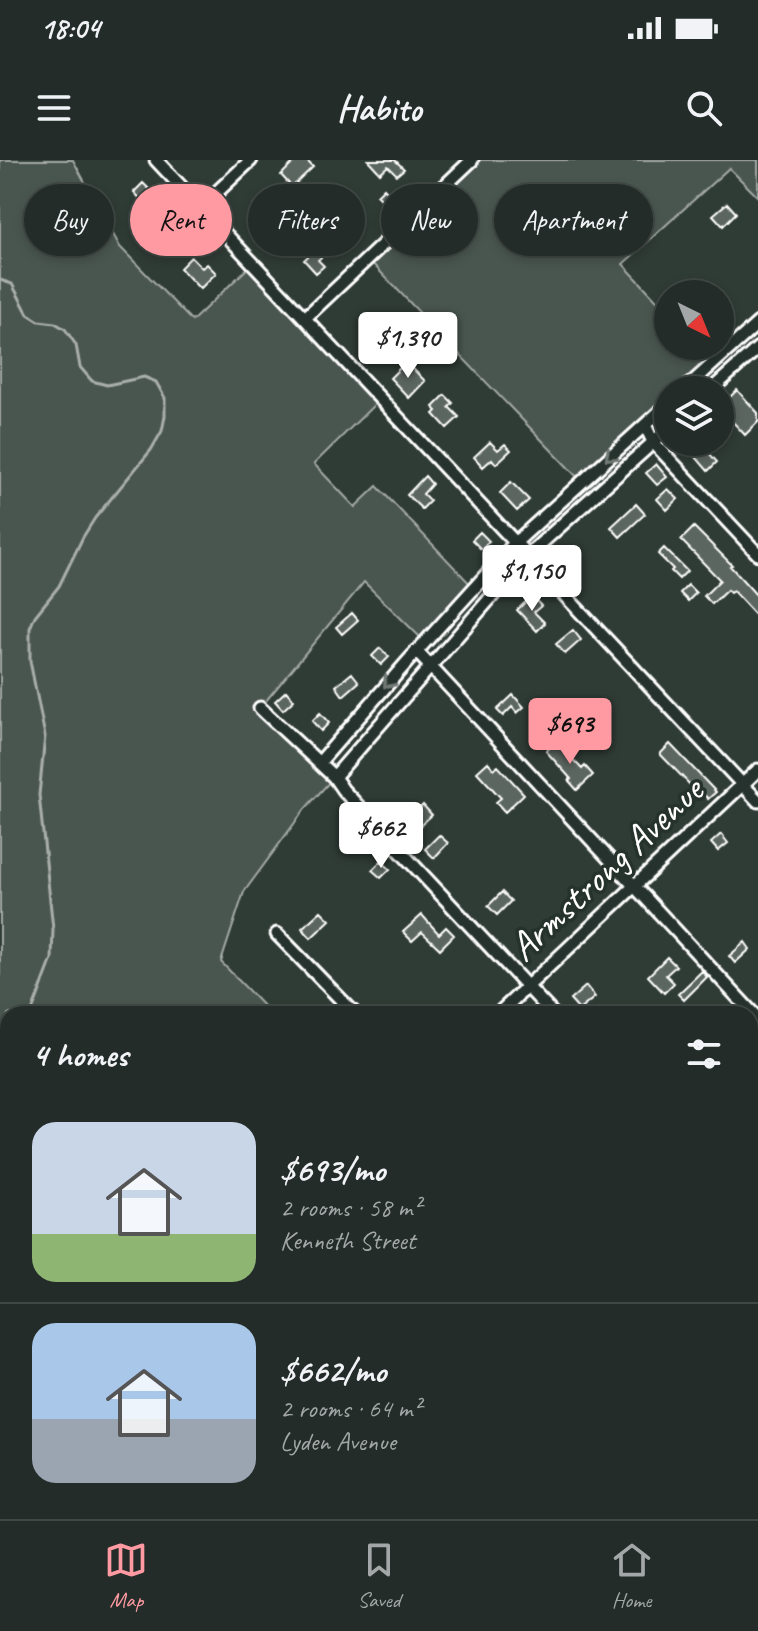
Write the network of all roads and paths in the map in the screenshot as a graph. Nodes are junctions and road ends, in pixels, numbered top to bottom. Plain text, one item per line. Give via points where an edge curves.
1 (156, 160) edge
2 (251, 160) edge
3 (472, 160) edge
4 (178, 184) edge
5 (226, 184) edge
6 (232, 242) edge
7 (305, 318) junction
8 (758, 323) edge
9 (758, 348) edge
10 (699, 376) edge
11 (727, 376) edge
12 (654, 417) edge
13 (645, 425) junction
14 (653, 442) junction
15 (516, 542) junction
16 (758, 554) edge
17 (528, 555) junction
18 (416, 651) junction
19 (430, 667) junction
20 (260, 708) dead end
21 (319, 763) junction
22 (758, 770) edge
23 (334, 777) junction
24 (743, 784) junction
25 (758, 801) edge
26 (635, 886) junction
27 (277, 934) dead end
28 (527, 987) junction
29 (347, 1006) edge
30 (507, 1006) edge
31 (545, 1006) edge
32 (746, 1006) edge

1 - 4 street
2 - 5 street
3 - 7 street
6 - 7 street
7 - 15 street
8 - 10 street
9 - 11 street
12 - 13 street
13 - 14 street
13 -> 15 street
14 - 16 street
14 - 17 street
15 - 17 street
15 - 18 street
17 - 19 street
17 - 24 street
18 - 19 street
18 -> 21 street
19 - 23 street
19 - 26 street
20 - 21 street
21 - 23 street
22 - 24 street, Armstrong Avenue
23 - 28 street
24 - 25 street
24 - 26 street, Armstrong Avenue
26 - 28 street, Armstrong Avenue
26 - 32 street
27 - 29 street
28 - 30 street, Armstrong Avenue
28 - 31 street

